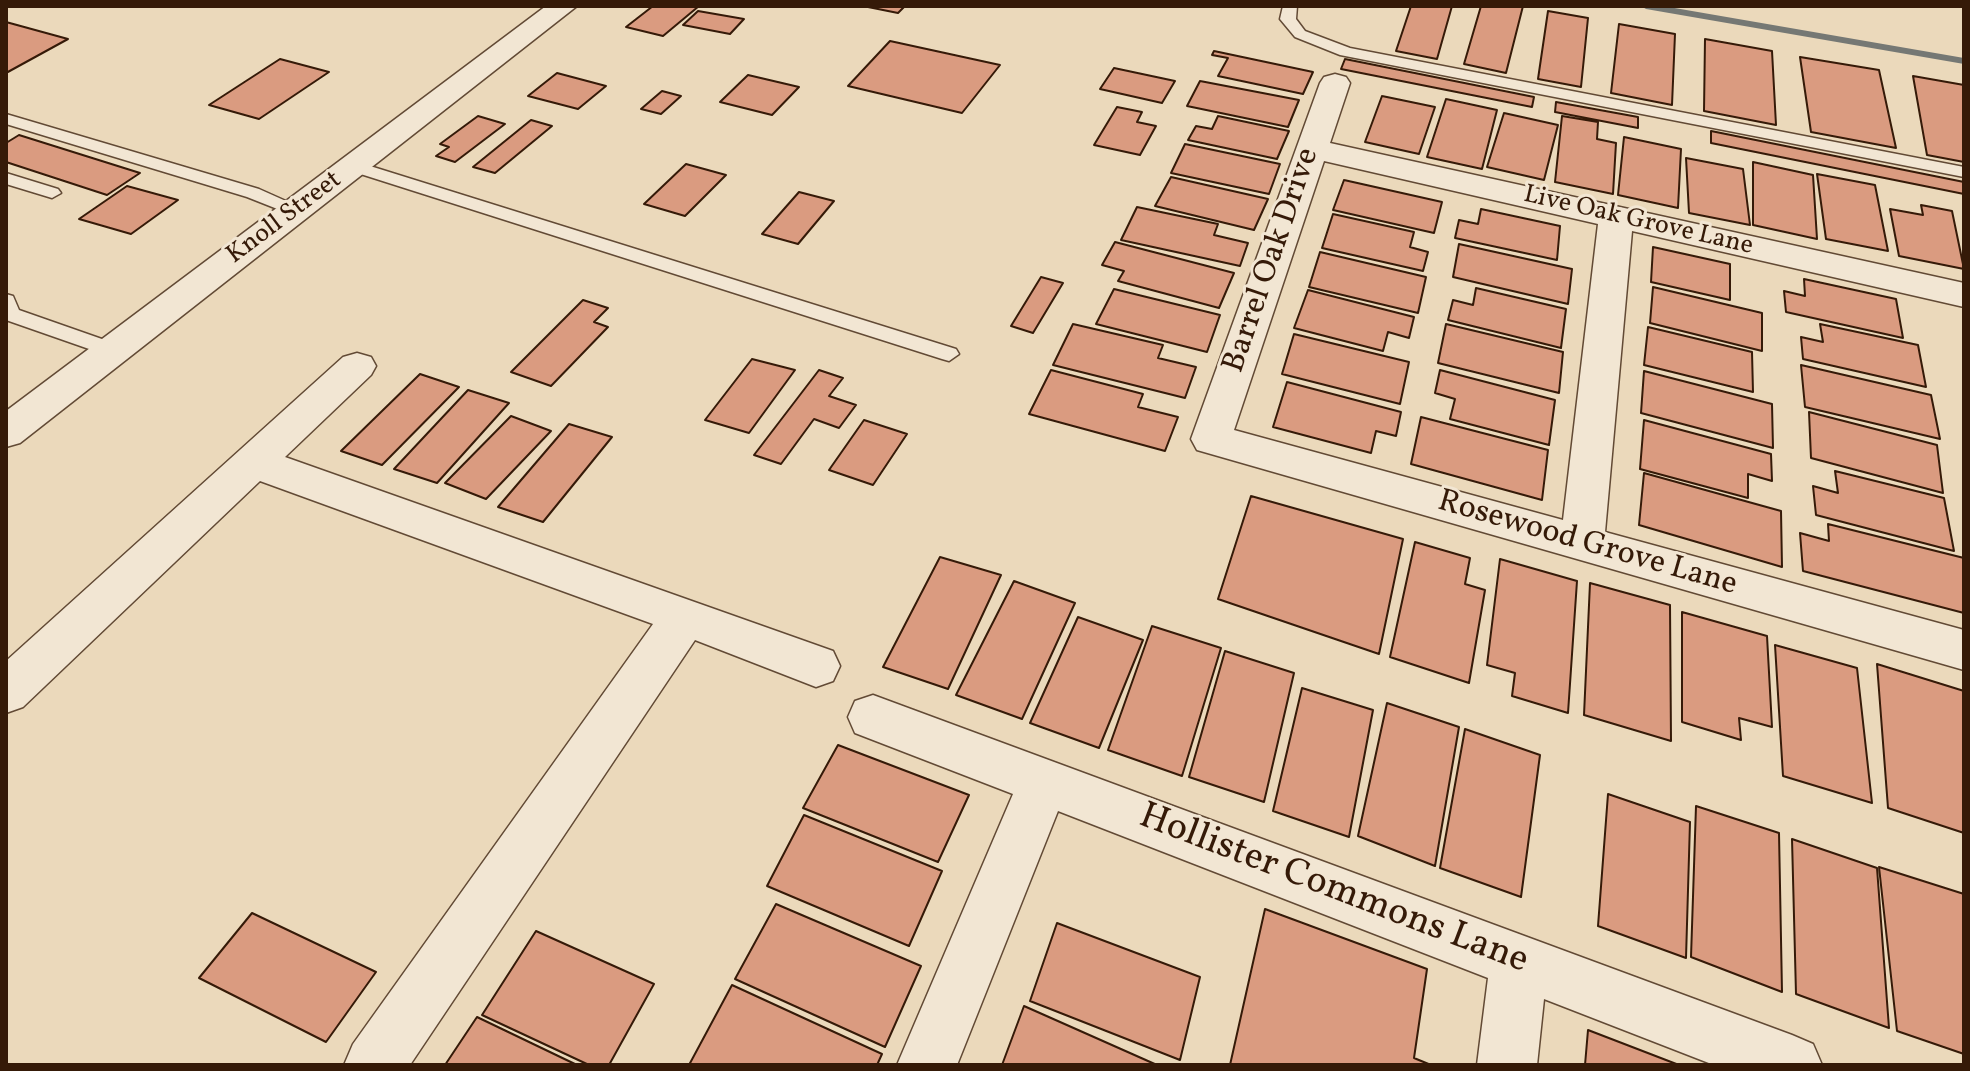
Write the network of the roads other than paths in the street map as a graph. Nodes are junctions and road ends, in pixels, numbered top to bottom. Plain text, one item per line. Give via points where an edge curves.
1 (563, 6) edge
2 (1290, 6) edge
3 (1335, 83) dead end
4 (9, 122) edge
5 (1312, 149) junction
6 (354, 166) junction
7 (1964, 172) edge
8 (6, 178) edge
9 (52, 193) dead end
10 (297, 210) junction
11 (1616, 217) junction
12 (1963, 299) edge
13 (6, 301) edge
14 (112, 350) junction
15 (949, 354) dead end
16 (357, 366) dead end
17 (6, 432) edge
18 (1211, 439) joint
19 (255, 463) junction
20 (1582, 543) junction
21 (685, 616) junction
22 (1964, 650) edge
23 (816, 666) dead end
24 (6, 692) edge
25 (873, 717) dead end
26 (1044, 781) junction
27 (1519, 962) junction
28 (374, 1065) edge
29 (927, 1065) edge
30 (1507, 1065) edge
31 (1792, 1065) edge

1 - 6 street, Knoll Street
2 - 7 lane via 1288,19 1300,34 1346,52
3 - 5 street, Barrel Oak Drive
4 - 10 lane
5 - 11 street, Live Oak Grove Lane
5 - 18 street, Barrel Oak Drive
6 - 10 street, Knoll Street
6 - 15 lane
8 - 9 lane
10 - 14 street, Knoll Street
11 - 12 street, Live Oak Grove Lane
11 - 20 street
13 - 14 lane via 11,314
14 - 17 street, Knoll Street
16 - 19 street
18 - 20 street, Rosewood Grove Lane
19 - 21 street
19 - 24 street
20 - 22 street, Rosewood Grove Lane
21 - 23 street
21 - 28 street
25 - 26 street, Hollister Commons Lane
26 - 27 street, Hollister Commons Lane
26 - 29 street
27 - 30 street
27 - 31 street, Hollister Commons Lane

